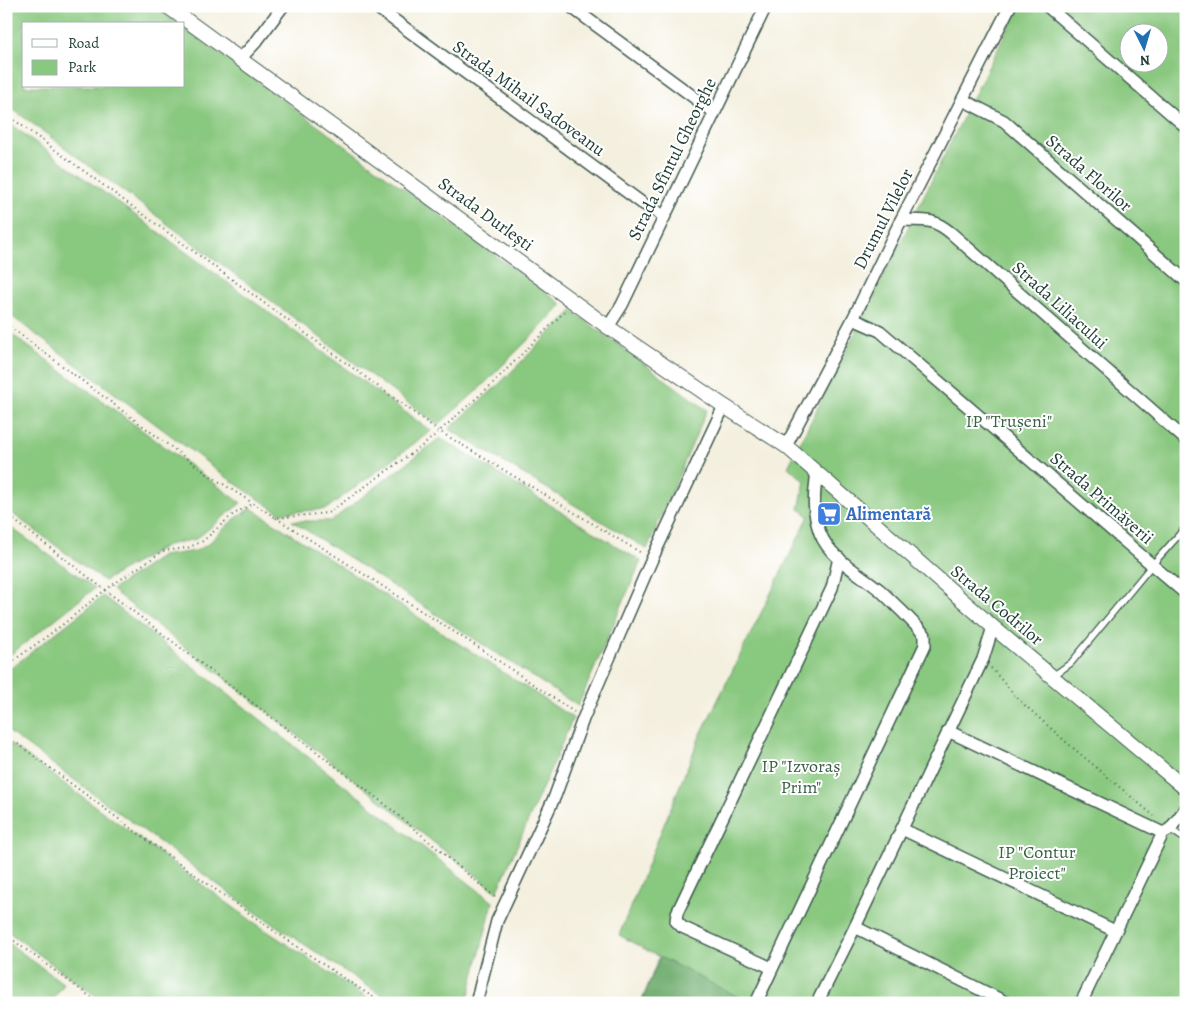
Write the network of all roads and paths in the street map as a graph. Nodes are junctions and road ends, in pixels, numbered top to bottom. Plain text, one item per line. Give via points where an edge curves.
1 (167, 6) edge
2 (283, 6) edge
3 (375, 6) edge
4 (570, 6) edge
5 (766, 6) edge
6 (1010, 6) edge
7 (1047, 6) edge
8 (240, 59) junction
9 (963, 100) junction
10 (714, 112) junction
11 (6, 114) edge
12 (1186, 127) edge
13 (664, 216) junction
14 (901, 220) junction
15 (1186, 281) edge
16 (575, 301) junction
17 (853, 319) junction
18 (6, 324) edge
19 (608, 326) junction
20 (724, 406) junction
21 (439, 431) junction
22 (1186, 440) edge
23 (786, 446) junction
24 (817, 472) junction
25 (253, 502) junction
26 (6, 514) edge
27 (276, 518) junction
28 (1186, 527) edge
29 (839, 558) junction
30 (652, 559) junction
31 (1152, 565) junction
32 (105, 590) junction
33 (1186, 594) edge
34 (993, 627) junction
35 (983, 659) junction
36 (6, 666) edge
37 (1053, 676) junction
38 (583, 719) junction
39 (948, 731) junction
40 (6, 735) edge
41 (1186, 789) edge
42 (1186, 808) edge
43 (1155, 817) dead end
44 (902, 830) junction
45 (1166, 831) junction
46 (1186, 840) edge
47 (504, 905) junction
48 (855, 927) junction
49 (1115, 931) junction
50 (6, 935) edge
51 (772, 968) junction
52 (98, 1003) edge
53 (382, 1003) edge
54 (476, 1003) edge
55 (756, 1003) edge
56 (817, 1003) edge
57 (1007, 1003) edge
58 (1081, 1003) edge

1 - 8 street, Strada Durlești
2 - 8 street
3 - 13 street, Strada Mihail Sadoveanu
4 - 10 street
5 - 10 street, Strada Sfîntul Gheorghe
6 - 9 street, Drumul Vilelor
7 - 12 street
8 - 16 street, Strada Durlești
9 - 14 street, Drumul Vilelor
9 - 15 street, Strada Florilor via 1004,121
10 - 13 street, Strada Sfîntul Gheorghe
11 - 21 path
13 - 19 street, Strada Sfîntul Gheorghe via 622,305
14 - 17 street, Drumul Vilelor
14 - 22 street, Strada Liliacului via 930,220 940,224
16 - 19 street, Strada Durlești
16 - 21 path via 490,386
17 - 23 street, Drumul Vilelor
17 - 31 street, Strada Primăverii via 880,331
18 - 25 path via 206,473
19 - 20 street, Strada Durlești
20 - 23 street, Strada Durlești
20 - 30 street
21 - 27 path via 328,513
21 - 30 path
23 - 24 street, Strada Codrilor
24 - 29 street via 813,501 815,518 820,534
24 - 34 street, Strada Codrilor
25 - 27 path
25 - 32 path via 203,541 187,548 162,551
26 - 32 path
27 - 38 path
28 - 31 lane
29 - 51 street via 918,627 925,635 925,645
29 - 51 street via 832,588 677,913 676,921 682,927
30 - 38 street
31 - 33 street, Strada Primăverii
31 - 37 lane via 1071,664
32 - 36 path
32 - 47 path via 386,805
34 - 35 street
34 - 37 street, Strada Codrilor
35 - 39 street
35 - 43 path via 1019,700
37 - 41 street, Strada Codrilor
38 - 47 street via 555,796
39 - 44 street
39 - 45 street
40 - 53 path via 128,826
42 - 45 street
44 - 48 street
44 - 49 street
45 - 46 lane
45 - 49 street
47 - 54 street
48 - 56 street
48 - 57 street
49 - 58 street
50 - 52 path
51 - 55 street

